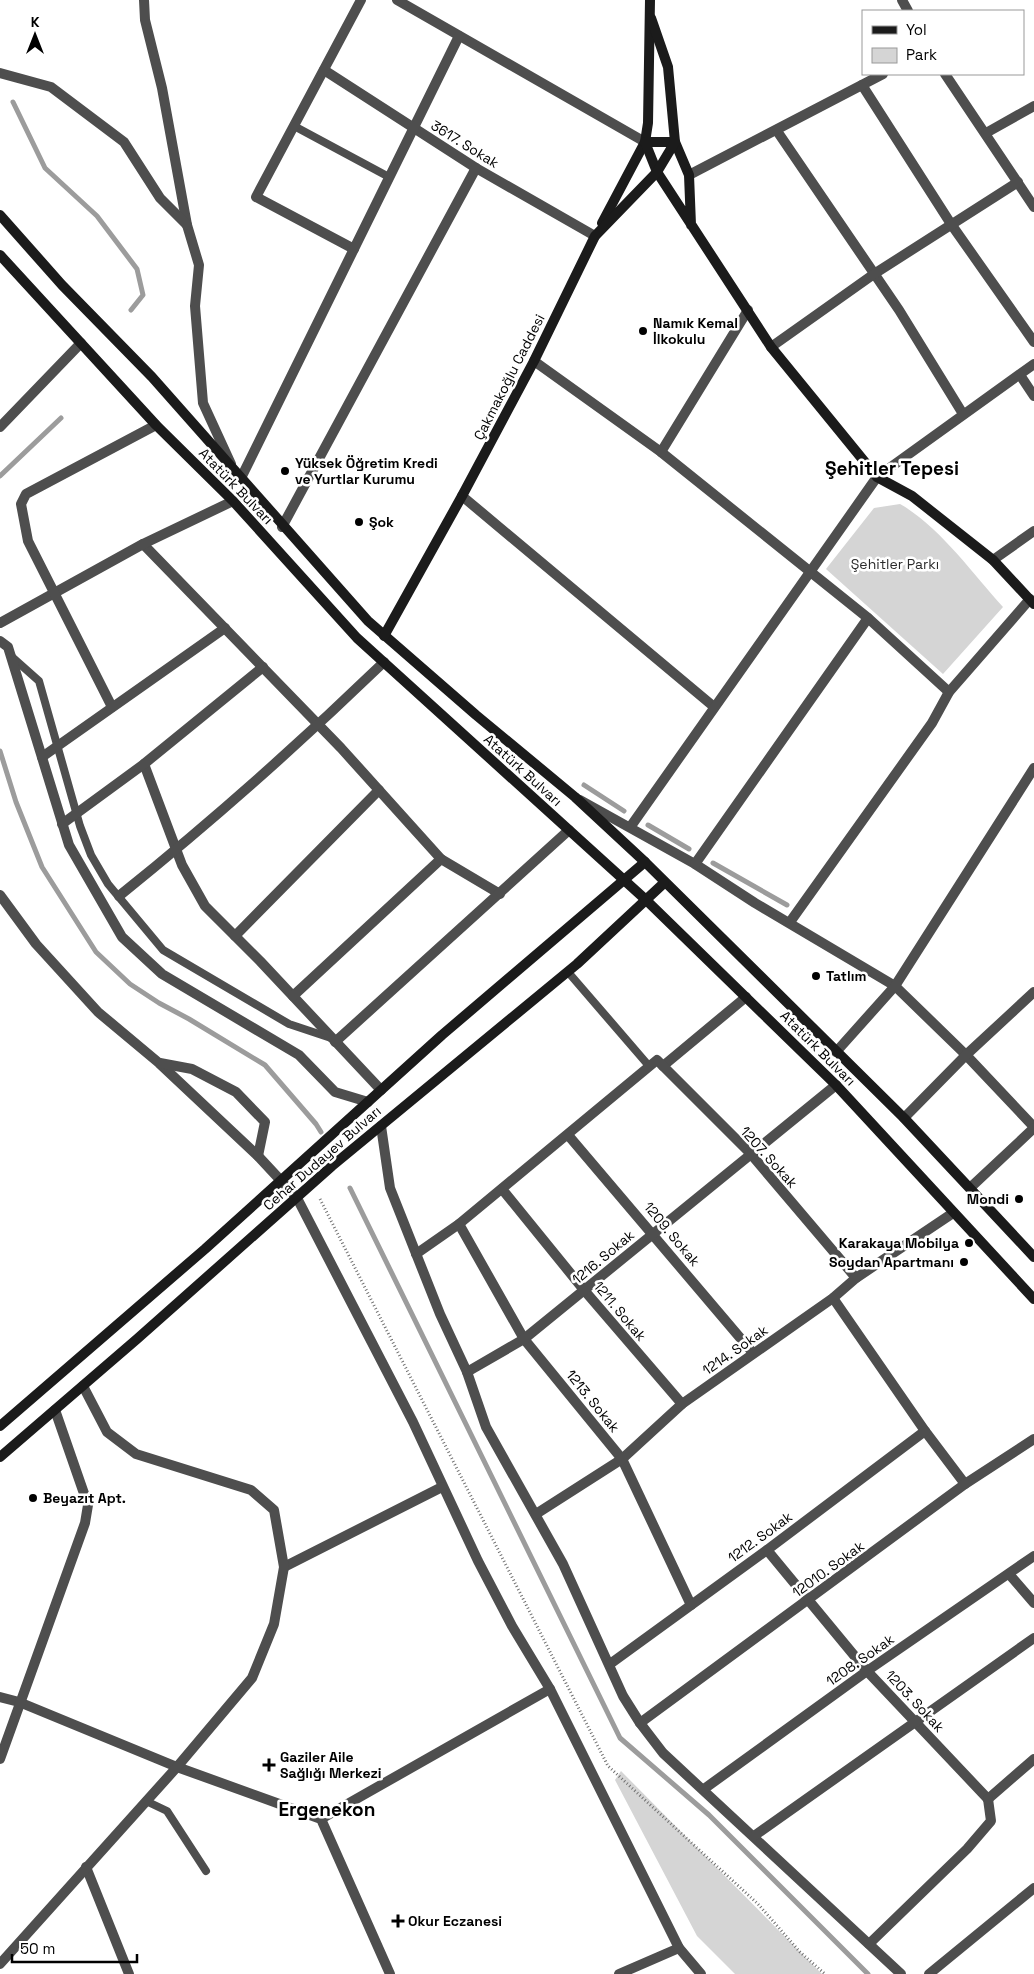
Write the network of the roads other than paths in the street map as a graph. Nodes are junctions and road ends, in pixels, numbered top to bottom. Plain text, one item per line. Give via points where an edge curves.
1 (144, 0) edge
2 (362, 0) edge
3 (397, 0) edge
4 (650, 0) edge
5 (652, 18) junction
6 (459, 36) junction
7 (324, 70) junction
8 (0, 73) edge
9 (881, 75) edge
10 (946, 75) edge
11 (862, 85) junction
12 (1034, 106) edge
13 (294, 126) junction
14 (412, 128) junction
15 (777, 131) junction
16 (986, 133) junction
17 (644, 142) junction
18 (675, 142) junction
19 (476, 168) junction
20 (657, 172) junction
21 (689, 175) junction
22 (389, 177) junction
23 (1018, 182) junction
24 (1034, 208) edge
25 (0, 215) edge
26 (951, 224) junction
27 (187, 225) junction
28 (691, 225) junction
29 (594, 236) junction
30 (354, 249) junction
31 (0, 255) edge
32 (874, 274) junction
33 (748, 310) junction
34 (1034, 342) edge
35 (81, 343) junction
36 (771, 347) junction
37 (534, 361) junction
38 (1034, 364) edge
39 (1020, 375) junction
40 (1034, 396) edge
41 (963, 414) junction
42 (156, 425) junction
43 (0, 427) edge
44 (662, 452) junction
45 (237, 475) junction
46 (877, 477) junction
47 (462, 496) junction
48 (233, 501) junction
49 (282, 527) junction
50 (1034, 531) edge
51 (143, 544) junction
52 (992, 560) junction
53 (809, 571) junction
54 (54, 592) junction
55 (1032, 602) edge
56 (868, 618) junction
57 (0, 623) edge
58 (225, 628) junction
59 (384, 636) junction
60 (0, 641) edge
61 (12, 657) junction
62 (384, 662) junction
63 (262, 667) junction
64 (949, 692) junction
65 (713, 706) junction
66 (112, 707) junction
67 (319, 725) junction
68 (58, 746) junction
69 (42, 757) junction
70 (144, 764) junction
71 (1034, 768) edge
72 (379, 790) junction
73 (575, 797) junction
74 (77, 813) junction
75 (62, 824) junction
76 (630, 826) junction
77 (569, 830) junction
78 (176, 850) junction
79 (441, 859) junction
80 (645, 862) junction
81 (696, 864) junction
82 (622, 880) junction
83 (664, 882) junction
84 (500, 894) junction
85 (0, 895) edge
86 (119, 896) junction
87 (645, 899) junction
88 (790, 922) junction
89 (235, 936) junction
90 (568, 972) junction
91 (895, 986) junction
92 (1034, 992) edge
93 (293, 996) junction
94 (746, 997) junction
95 (334, 1040) junction
96 (836, 1052) junction
97 (966, 1054) junction
98 (159, 1063) junction
99 (656, 1064) junction
100 (836, 1085) junction
101 (381, 1090) junction
102 (368, 1102) junction
103 (904, 1118) junction
104 (381, 1126) junction
105 (1034, 1127) edge
106 (568, 1135) junction
107 (750, 1153) junction
108 (258, 1156) junction
109 (282, 1180) junction
110 (971, 1187) junction
111 (502, 1189) junction
112 (297, 1198) junction
113 (953, 1213) junction
114 (459, 1224) junction
115 (653, 1233) junction
116 (416, 1254) junction
117 (1034, 1257) edge
118 (856, 1278) junction
119 (584, 1290) junction
120 (833, 1298) junction
121 (1034, 1299) edge
122 (524, 1339) junction
123 (753, 1353) junction
124 (467, 1372) junction
125 (83, 1386) junction
126 (682, 1404) junction
127 (55, 1410) junction
128 (0, 1426) edge
129 (925, 1431) junction
130 (1034, 1439) edge
131 (0, 1457) edge
132 (622, 1459) junction
133 (965, 1484) junction
134 (442, 1487) junction
135 (536, 1514) junction
136 (767, 1550) junction
137 (1034, 1556) edge
138 (284, 1568) junction
139 (1008, 1574) junction
140 (808, 1600) junction
141 (1034, 1603) edge
142 (691, 1605) junction
143 (1034, 1638) edge
144 (610, 1664) junction
145 (867, 1671) junction
146 (550, 1689) junction
147 (0, 1697) edge
148 (19, 1702) junction
149 (915, 1722) junction
150 (640, 1723) junction
151 (0, 1759) edge
152 (1034, 1759) edge
153 (177, 1767) junction
154 (704, 1789) junction
155 (988, 1799) junction
156 (146, 1801) junction
157 (322, 1819) junction
158 (754, 1836) junction
159 (86, 1868) junction
160 (206, 1871) dead end
161 (1034, 1888) edge
162 (869, 1944) junction
163 (679, 1948) junction
164 (0, 1964) edge
165 (129, 1974) edge
166 (390, 1974) edge
167 (619, 1974) edge
168 (701, 1974) edge
169 (900, 1974) edge
170 (929, 1974) edge

1 - 27 street via 145,20 162,88
2 - 7 street
3 - 6 street
4 - 5 street
5 - 17 street via 648,123
5 - 18 street via 668,67
6 - 14 street
6 - 17 street
7 - 13 street
7 - 14 street, 3617. Sokak
8 - 27 street via 51,87 124,142 160,198
9 - 11 street
10 - 16 street
11 - 15 street
11 - 26 street
12 - 16 street
13 - 22 lane
13 - 30 street via 256,197
14 - 19 street, 3617. Sokak
14 - 22 street
15 - 21 street
15 - 32 street
16 - 23 street
17 - 18 street
17 - 20 street
17 - 29 street
18 - 20 street, Çakmakoğlu Caddesi
18 - 21 street
19 - 29 street, 3617. Sokak
19 - 49 street
20 - 28 street
20 - 29 street, Çakmakoğlu Caddesi
21 - 28 street
22 - 30 street
23 - 24 street
23 - 26 street
25 - 45 street, Atatürk Bulvarı via 152,377
26 - 32 street
26 - 34 street
27 - 45 street via 198,266 194,306 203,403
28 - 33 street
29 - 37 street, Çakmakoğlu Caddesi
30 - 45 street
31 - 35 street, Atatürk Bulvarı
32 - 36 street
32 - 41 street
33 - 36 street
33 - 44 street
35 - 42 street, Atatürk Bulvarı
35 - 43 street
36 - 46 street
37 - 44 street
37 - 47 street, Çakmakoğlu Caddesi
38 - 39 street
39 - 40 street
39 - 41 street
41 - 46 street
42 - 48 street, Atatürk Bulvarı
42 - 54 street via 26,494 21,504 28,541
44 - 53 street
45 - 49 street, Atatürk Bulvarı
46 - 52 street via 912,496
46 - 53 street
47 - 59 street, Çakmakoğlu Caddesi
47 - 65 street
48 - 51 street
48 - 62 street, Atatürk Bulvarı via 357,638
49 - 59 street, Atatürk Bulvarı
50 - 52 street
51 - 54 street
51 - 58 street
52 - 55 street
53 - 56 street
53 - 65 street
54 - 57 street
54 - 66 street
55 - 64 street
56 - 64 street
56 - 81 street
58 - 63 street
58 - 66 street
59 - 73 street, Atatürk Bulvarı
60 - 61 street via 8,647
61 - 68 lane via 39,681
61 - 69 street
62 - 67 street
62 - 77 street, Atatürk Bulvarı
63 - 67 street
63 - 70 street
64 - 88 street via 932,723
65 - 76 street
66 - 68 street
67 - 72 street
67 - 78 street
68 - 69 street
68 - 74 lane
69 - 75 street
70 - 74 street
70 - 78 street
71 - 91 street
72 - 79 street
72 - 89 street
73 - 76 street
73 - 80 street, Atatürk Bulvarı
74 - 75 street
74 - 86 lane via 91,855
75 - 102 street via 69,845 122,936 162,974 300,1055 335,1092
76 - 81 street
77 - 82 street, Atatürk Bulvarı
77 - 84 street
78 - 86 street
78 - 89 street via 205,906
79 - 84 street
79 - 93 street
80 - 82 street, Cehar Dudayev Bulvarı
80 - 83 street, Atatürk Bulvarı
81 - 88 street
82 - 87 street, Atatürk Bulvarı
82 - 101 street, Cehar Dudayev Bulvarı
83 - 87 street, Cehar Dudayev Bulvarı
83 - 96 street, Atatürk Bulvarı
84 - 95 street
85 - 98 street via 36,944 98,1012
86 - 95 lane via 163,950 289,1024
87 - 90 street, Cehar Dudayev Bulvarı
87 - 94 street, Atatürk Bulvarı
88 - 91 street
89 - 93 street
90 - 99 lane
90 - 104 street, Cehar Dudayev Bulvarı
91 - 96 street
91 - 97 street
92 - 97 street
93 - 95 street
94 - 99 street
94 - 100 street, Atatürk Bulvarı
95 - 101 street
96 - 103 street, Atatürk Bulvarı
97 - 103 street
97 - 105 street
98 - 108 street
98 - 108 street via 192,1069 236,1092 265,1122
99 - 106 street
99 - 107 street, 1207. Sokak
100 - 107 street, 1216. Sokak
100 - 113 street, Atatürk Bulvarı
101 - 102 street, Cehar Dudayev Bulvarı
102 - 109 street, Cehar Dudayev Bulvarı
103 - 110 street, Atatürk Bulvarı
104 - 112 street, Cehar Dudayev Bulvarı
104 - 116 street via 390,1188
105 - 110 street
106 - 111 street
106 - 115 street, 1209. Sokak
107 - 115 street, 1216. Sokak
107 - 118 street, 1207. Sokak
108 - 109 street
109 - 112 street
109 - 128 street, Cehar Dudayev Bulvarı
110 - 117 street, Atatürk Bulvarı
111 - 114 street
111 - 119 street, 1211. Sokak
112 - 125 street, Cehar Dudayev Bulvarı
112 - 134 street via 413,1422
113 - 118 street, 1214. Sokak
113 - 121 street, Atatürk Bulvarı
114 - 116 street
114 - 122 street, 1213. Sokak
115 - 119 street, 1216. Sokak
115 - 123 street, 1209. Sokak
116 - 124 street
118 - 120 street, 1214. Sokak
119 - 122 street, 1216. Sokak
119 - 126 street, 1211. Sokak
120 - 123 street, 1214. Sokak
120 - 129 street
122 - 124 street, 1216. Sokak
122 - 132 street, 1213. Sokak
123 - 126 street, 1214. Sokak
124 - 135 street via 486,1426
125 - 127 street, Cehar Dudayev Bulvarı
125 - 138 street via 107,1432 136,1454 251,1490 274,1510
126 - 132 street, 1214. Sokak
127 - 131 street, Cehar Dudayev Bulvarı
127 - 148 street via 88,1505 85,1523
129 - 133 street
129 - 136 street, 1212. Sokak
130 - 133 street, 12010. Sokak
132 - 135 street, 1214. Sokak
132 - 142 street, 1213. Sokak
133 - 140 street, 12010. Sokak
134 - 138 street
134 - 146 street via 512,1626
135 - 144 street
136 - 140 street, 1203. Sokak
136 - 142 street, 1212. Sokak
137 - 139 street, 1208. Sokak
138 - 153 street via 274,1624 252,1678
139 - 141 street
139 - 145 street, 1208. Sokak
140 - 145 street, 1203. Sokak
140 - 150 street, 12010. Sokak
142 - 144 street, 1212. Sokak
143 - 149 street
144 - 150 street via 623,1696
145 - 149 street, 1203. Sokak
145 - 154 street, 1208. Sokak
146 - 157 street
146 - 163 street
147 - 148 street
148 - 151 street
148 - 153 street
149 - 155 street, 1203. Sokak
149 - 158 street
150 - 154 street via 663,1753
152 - 155 street
153 - 156 street
153 - 157 street
154 - 158 street
155 - 162 street via 990,1821 967,1849
156 - 159 street
156 - 160 lane via 167,1811
157 - 166 street
158 - 162 street
159 - 164 street
159 - 165 street
161 - 170 street
162 - 169 street
163 - 167 street
163 - 168 street

